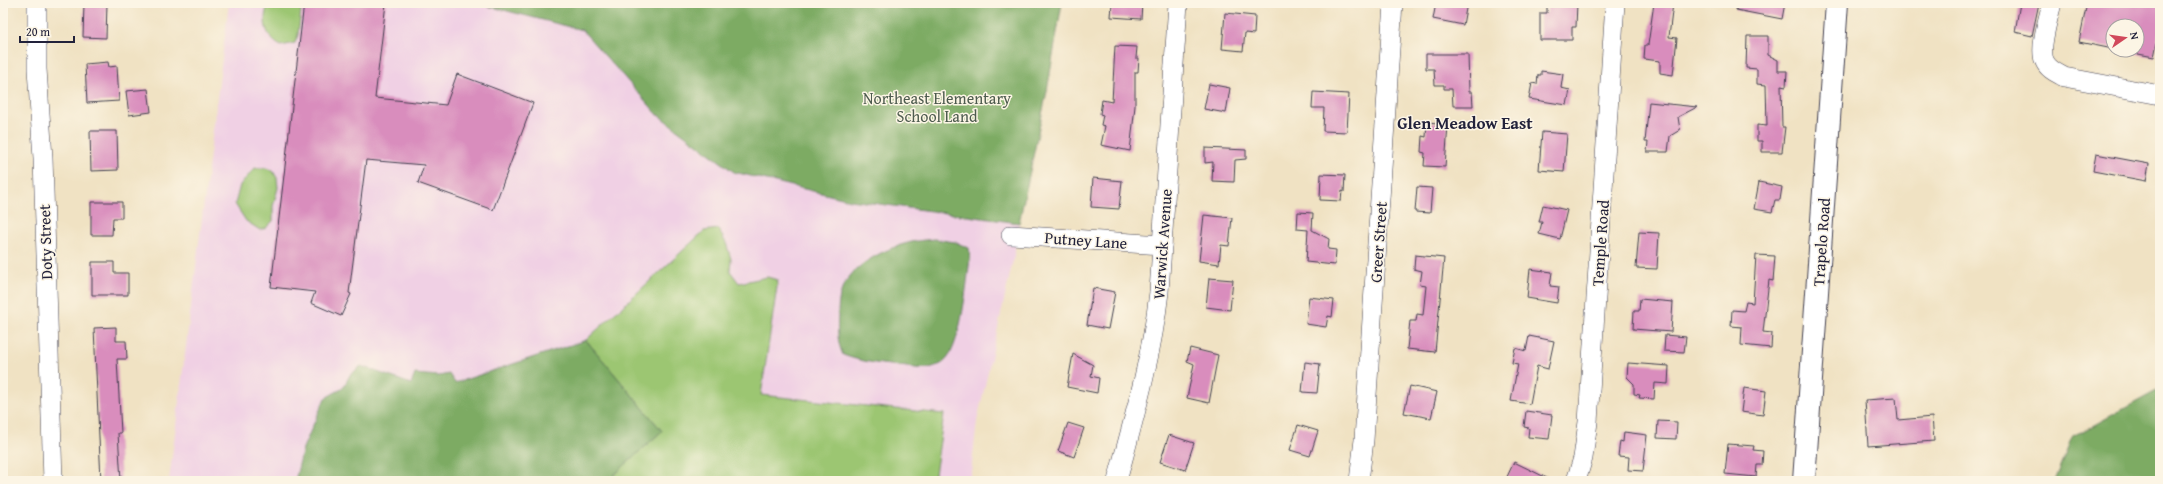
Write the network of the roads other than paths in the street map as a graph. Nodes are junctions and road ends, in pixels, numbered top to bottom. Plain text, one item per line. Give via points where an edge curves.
1 (37, 3) edge
2 (1178, 3) edge
3 (1393, 3) edge
4 (1615, 3) edge
5 (1837, 3) edge
6 (2052, 3) edge
7 (2160, 95) edge
8 (1011, 235) dead end
9 (1162, 245) junction
10 (53, 481) edge
11 (1117, 481) edge
12 (1359, 481) edge
13 (1576, 481) edge
14 (1804, 481) edge

1 - 10 street, Doty Street via 37,69 43,158
2 - 9 street, Warwick Avenue
3 - 12 street, Greer Street via 1364,440
4 - 13 street, Temple Road via 1588,422 1583,458
5 - 14 main road, Trapelo Road
6 - 7 street via 2043,49 2044,61 2052,70 2064,78
8 - 9 street, Putney Lane
9 - 11 street, Warwick Avenue via 1155,329 1148,367

